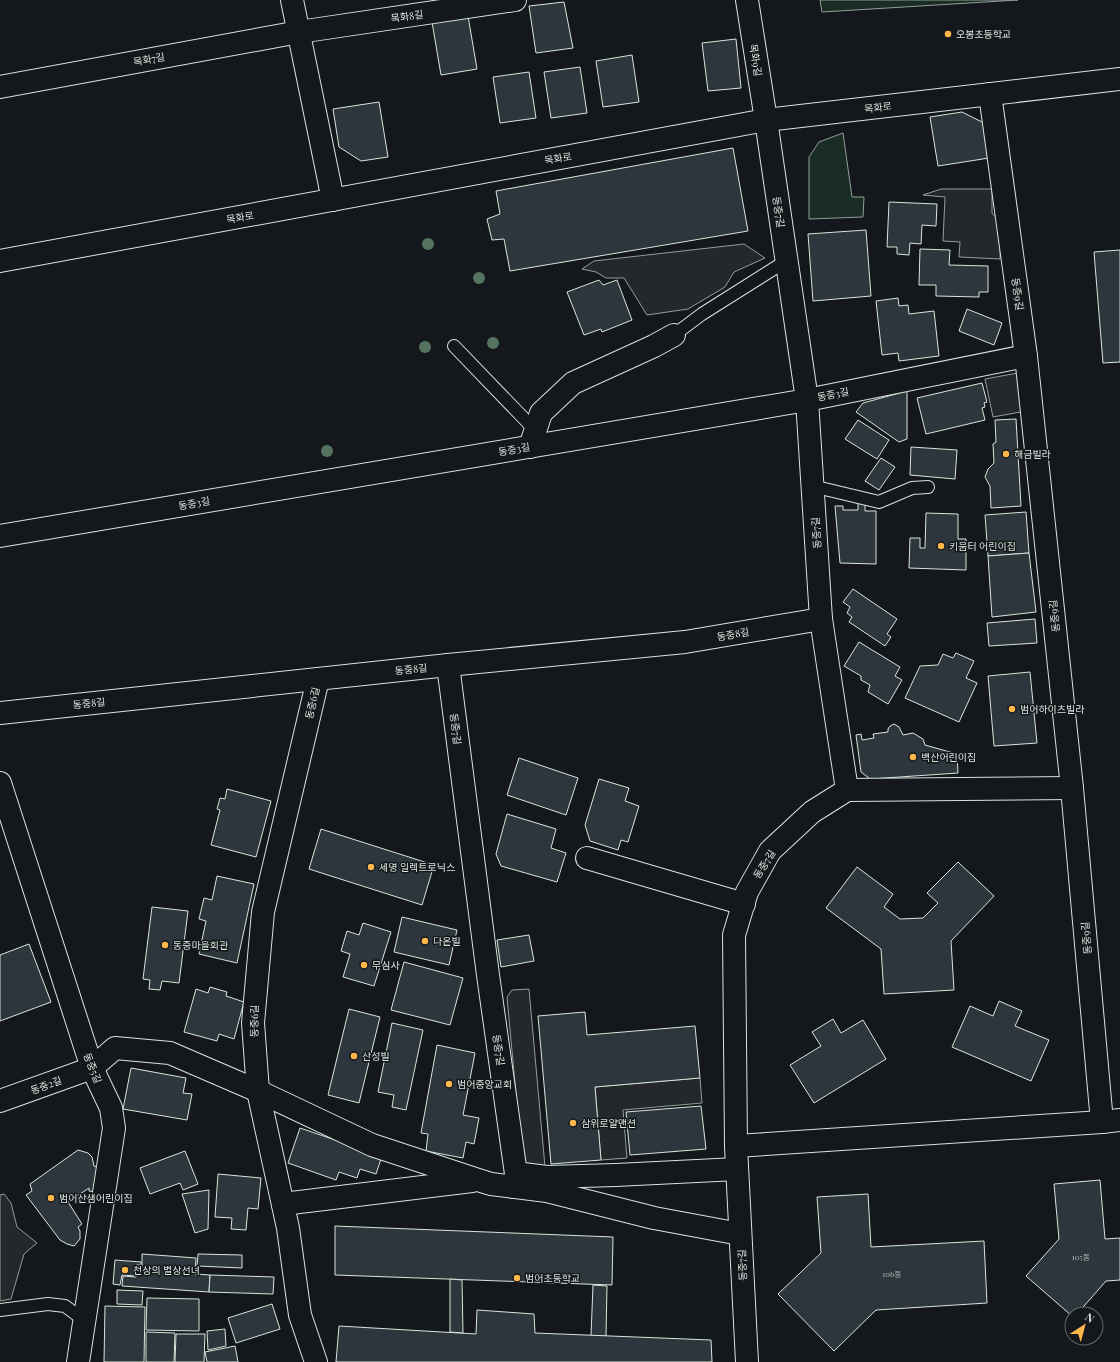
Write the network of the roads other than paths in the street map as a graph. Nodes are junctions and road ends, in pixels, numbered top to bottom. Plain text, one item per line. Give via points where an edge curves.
1 (292, 0) edge
2 (515, 0) edge
3 (747, 0) edge
4 (299, 32) junction
5 (1120, 79) edge
6 (0, 87) edge
7 (990, 94) junction
8 (766, 120) junction
9 (333, 200) junction
10 (0, 261) edge
11 (786, 261) junction
12 (674, 335) joint
13 (454, 346) dead end
14 (1026, 356) junction
15 (807, 400) junction
16 (533, 438) junction
17 (812, 486) junction
18 (928, 487) dead end
19 (0, 536) edge
20 (822, 619) junction
21 (448, 665) junction
22 (318, 679) junction
23 (0, 712) edge
24 (0, 783) edge
25 (1072, 788) junction
26 (847, 790) junction
27 (587, 858) dead end
28 (744, 904) junction
29 (92, 1068) junction
30 (258, 1091) junction
31 (0, 1101) edge
32 (1111, 1121) edge
33 (736, 1146) junction
34 (737, 1169) junction
35 (478, 1180) junction
36 (515, 1180) junction
37 (283, 1204) junction
38 (740, 1234) junction
39 (0, 1310) edge
40 (85, 1321) junction
41 (78, 1362) edge
42 (316, 1362) edge
43 (747, 1362) edge

1 - 4 street
2 - 4 street, 목화8길
3 - 8 street, 목화9길
4 - 6 street, 목화7길
4 - 9 street
5 - 7 street, 목화로
7 - 8 street, 목화로
7 - 14 street, 동중9길
8 - 9 street, 목화로
8 - 11 street, 동중7길
9 - 10 street, 목화로
11 - 12 lane via 702,314
11 - 15 street, 동중7길
12 - 16 street via 573,383 541,413
13 - 16 lane
14 - 15 street, 동중3길
14 - 25 street, 동중9길
15 - 16 street, 동중3길
15 - 17 street, 동중7길
16 - 19 street, 동중3길
17 - 18 lane via 879,502 912,488
17 - 20 street, 동중7길
20 - 21 street, 동중8길 via 685,642
20 - 26 street, 동중7길
21 - 22 street, 동중8길
21 - 36 street, 동중7길
22 - 23 street, 동중8길
22 - 30 street, 동중6길 via 262,912 253,1023
24 - 29 street, 동중5길
25 - 26 street
25 - 32 street, 동중9길
26 - 28 street, 동중7길 via 812,812 770,851 747,892
27 - 28 street
28 - 33 street, 동중7길 via 734,935
29 - 30 street via 115,1048 170,1053
29 - 31 street, 동중2길
29 - 40 street, 동중5길 via 111,1108 114,1128
30 - 35 street via 372,1145
30 - 37 street, 동중6길
32 - 33 street
33 - 34 street, 동중7길
34 - 36 street
34 - 38 street, 동중7길
35 - 36 street via 491,1184
35 - 37 street
36 - 38 street via 547,1192 654,1218
37 - 42 street, 동중6길 via 300,1315
38 - 43 street, 동중7길
39 - 40 lane via 59,1305 65,1306
40 - 41 street, 동중5길

